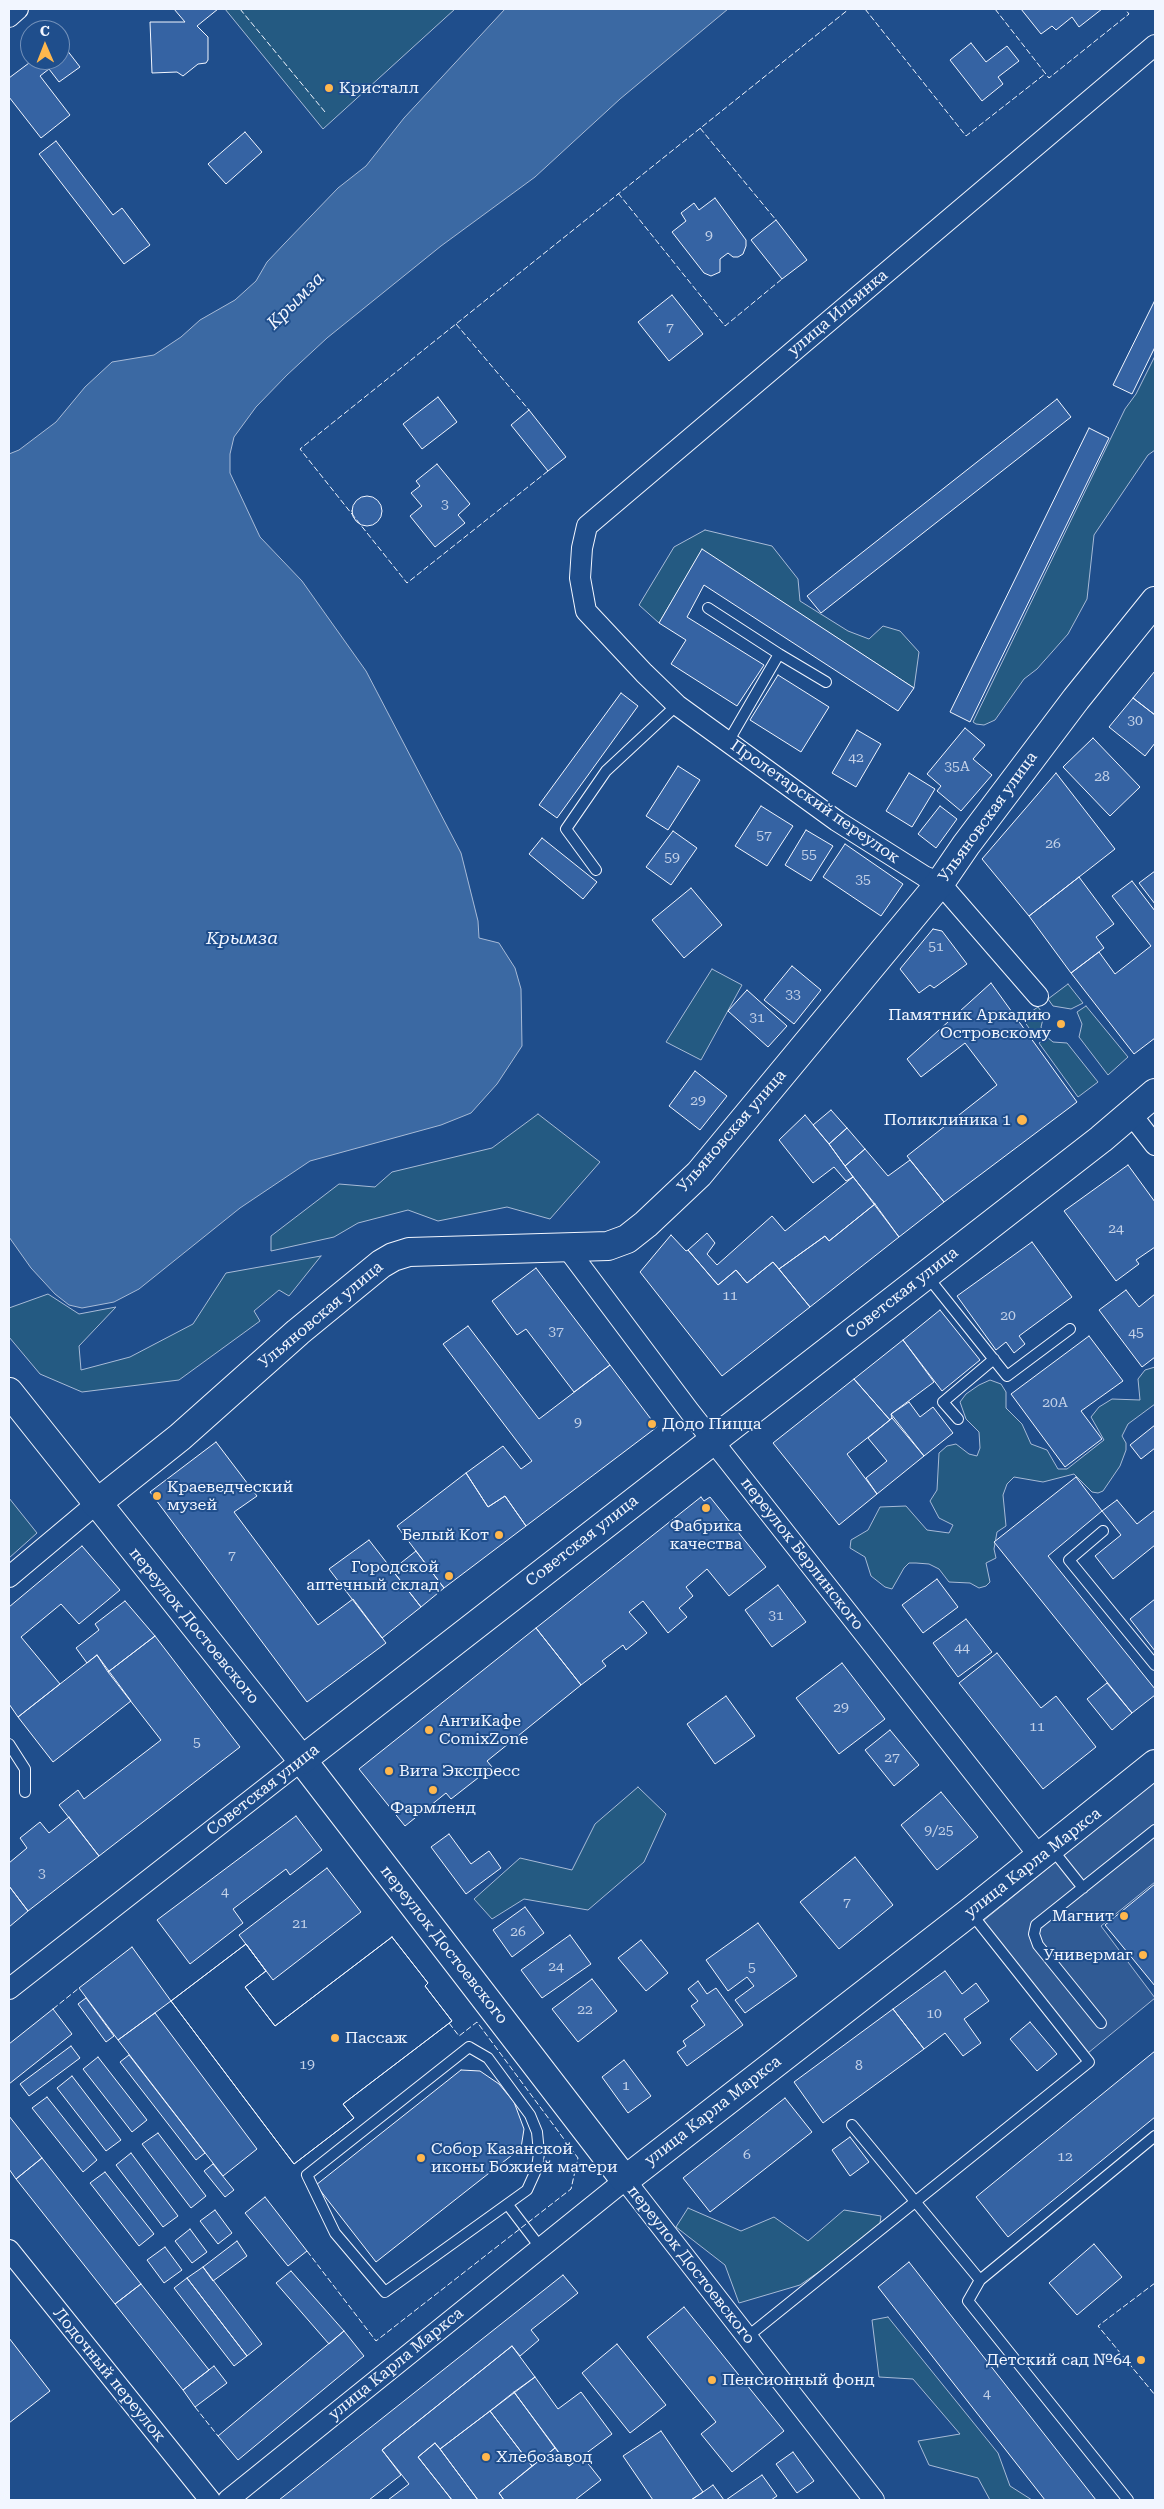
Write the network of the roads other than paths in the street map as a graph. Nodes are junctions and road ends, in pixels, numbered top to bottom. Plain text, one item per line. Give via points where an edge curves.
1 (18, 9) edge
2 (9, 17) edge
3 (1155, 45) edge
4 (1155, 601) edge
5 (708, 608) dead end
6 (586, 611) joint
7 (779, 654) junction
8 (826, 682) dead end
9 (677, 705) junction
10 (728, 742) junction
11 (596, 870) dead end
12 (940, 883) junction
13 (1038, 996) dead end
14 (1155, 1093) edge
15 (1131, 1114) junction
16 (1155, 1145) edge
17 (567, 1248) junction
18 (926, 1275) junction
19 (1070, 1329) dead end
20 (994, 1359) junction
21 (9, 1392) edge
22 (958, 1419) dead end
23 (712, 1439) junction
24 (96, 1504) junction
25 (1103, 1531) dead end
26 (9, 1577) edge
27 (1155, 1665) edge
28 (9, 1744) edge
29 (302, 1760) junction
30 (1155, 1764) edge
31 (24, 1792) dead end
32 (1155, 1830) edge
33 (1046, 1853) junction
34 (1083, 1888) junction
35 (970, 1912) junction
36 (9, 1989) edge
37 (1102, 2023) dead end
38 (852, 2126) dead end
39 (1155, 2136) edge
40 (625, 2180) junction
41 (914, 2203) junction
42 (508, 2205) junction
43 (540, 2247) junction
44 (9, 2250) edge
45 (980, 2280) junction
46 (747, 2337) junction
47 (210, 2500) edge
48 (228, 2500) edge
49 (874, 2500) edge
50 (1128, 2500) edge

1 - 2 street
3 - 6 street, улица Ильинка via 587,526 580,578
4 - 12 main road, Ульяновская улица via 1070,706
5 - 7 lane
6 - 9 street, Пролетарский переулок
7 - 8 lane
7 - 10 lane
9 - 10 street, Пролетарский переулок
9 - 11 lane via 606,771 566,829
10 - 12 street, Пролетарский переулок via 837,821
12 - 13 street, Пролетарский переулок
12 - 17 main road, Ульяновская улица via 699,1174 627,1239 608,1246
14 - 15 main road, Советская улица
15 - 16 street
15 - 18 main road, Советская улица
17 - 23 street, переулок Берлинского
17 - 24 main road, Ульяновская улица via 409,1252 393,1257 298,1332 180,1437
18 - 20 lane
18 - 23 main road, Советская улица
19 - 20 lane via 1007,1376
20 - 22 lane via 943,1402
21 - 24 main road, переулок Достоевского
23 - 29 main road, Советская улица
23 - 33 street, переулок Берлинского
24 - 26 street, Ульяновская улица
24 - 29 main road, переулок Достоевского
25 - 27 lane via 1069,1560
28 - 31 lane via 25,1769
29 - 36 street, Советская улица
29 - 40 main road, переулок Достоевского
30 - 33 main road, улица Карла Маркса
32 - 34 lane
33 - 34 lane
33 - 35 main road, улица Карла Маркса
34 - 37 lane via 1036,1925 1034,1934 1038,1945
35 - 40 main road, улица Карла Маркса
35 - 41 lane via 1089,2062
38 - 41 lane
39 - 45 lane
40 - 43 street, улица Карла Маркса
40 - 46 street, переулок Достоевского
41 - 45 lane
41 - 46 lane
42 - 42 lane via 385,2292 336,2233 307,2174 469,2047 488,2058 530,2115 537,2132 537,2168 527,2190
42 - 43 lane
43 - 48 street, улица Карла Маркса
44 - 47 street, Лодочный переулок
45 - 50 lane via 968,2301
46 - 49 street, переулок Достоевского

